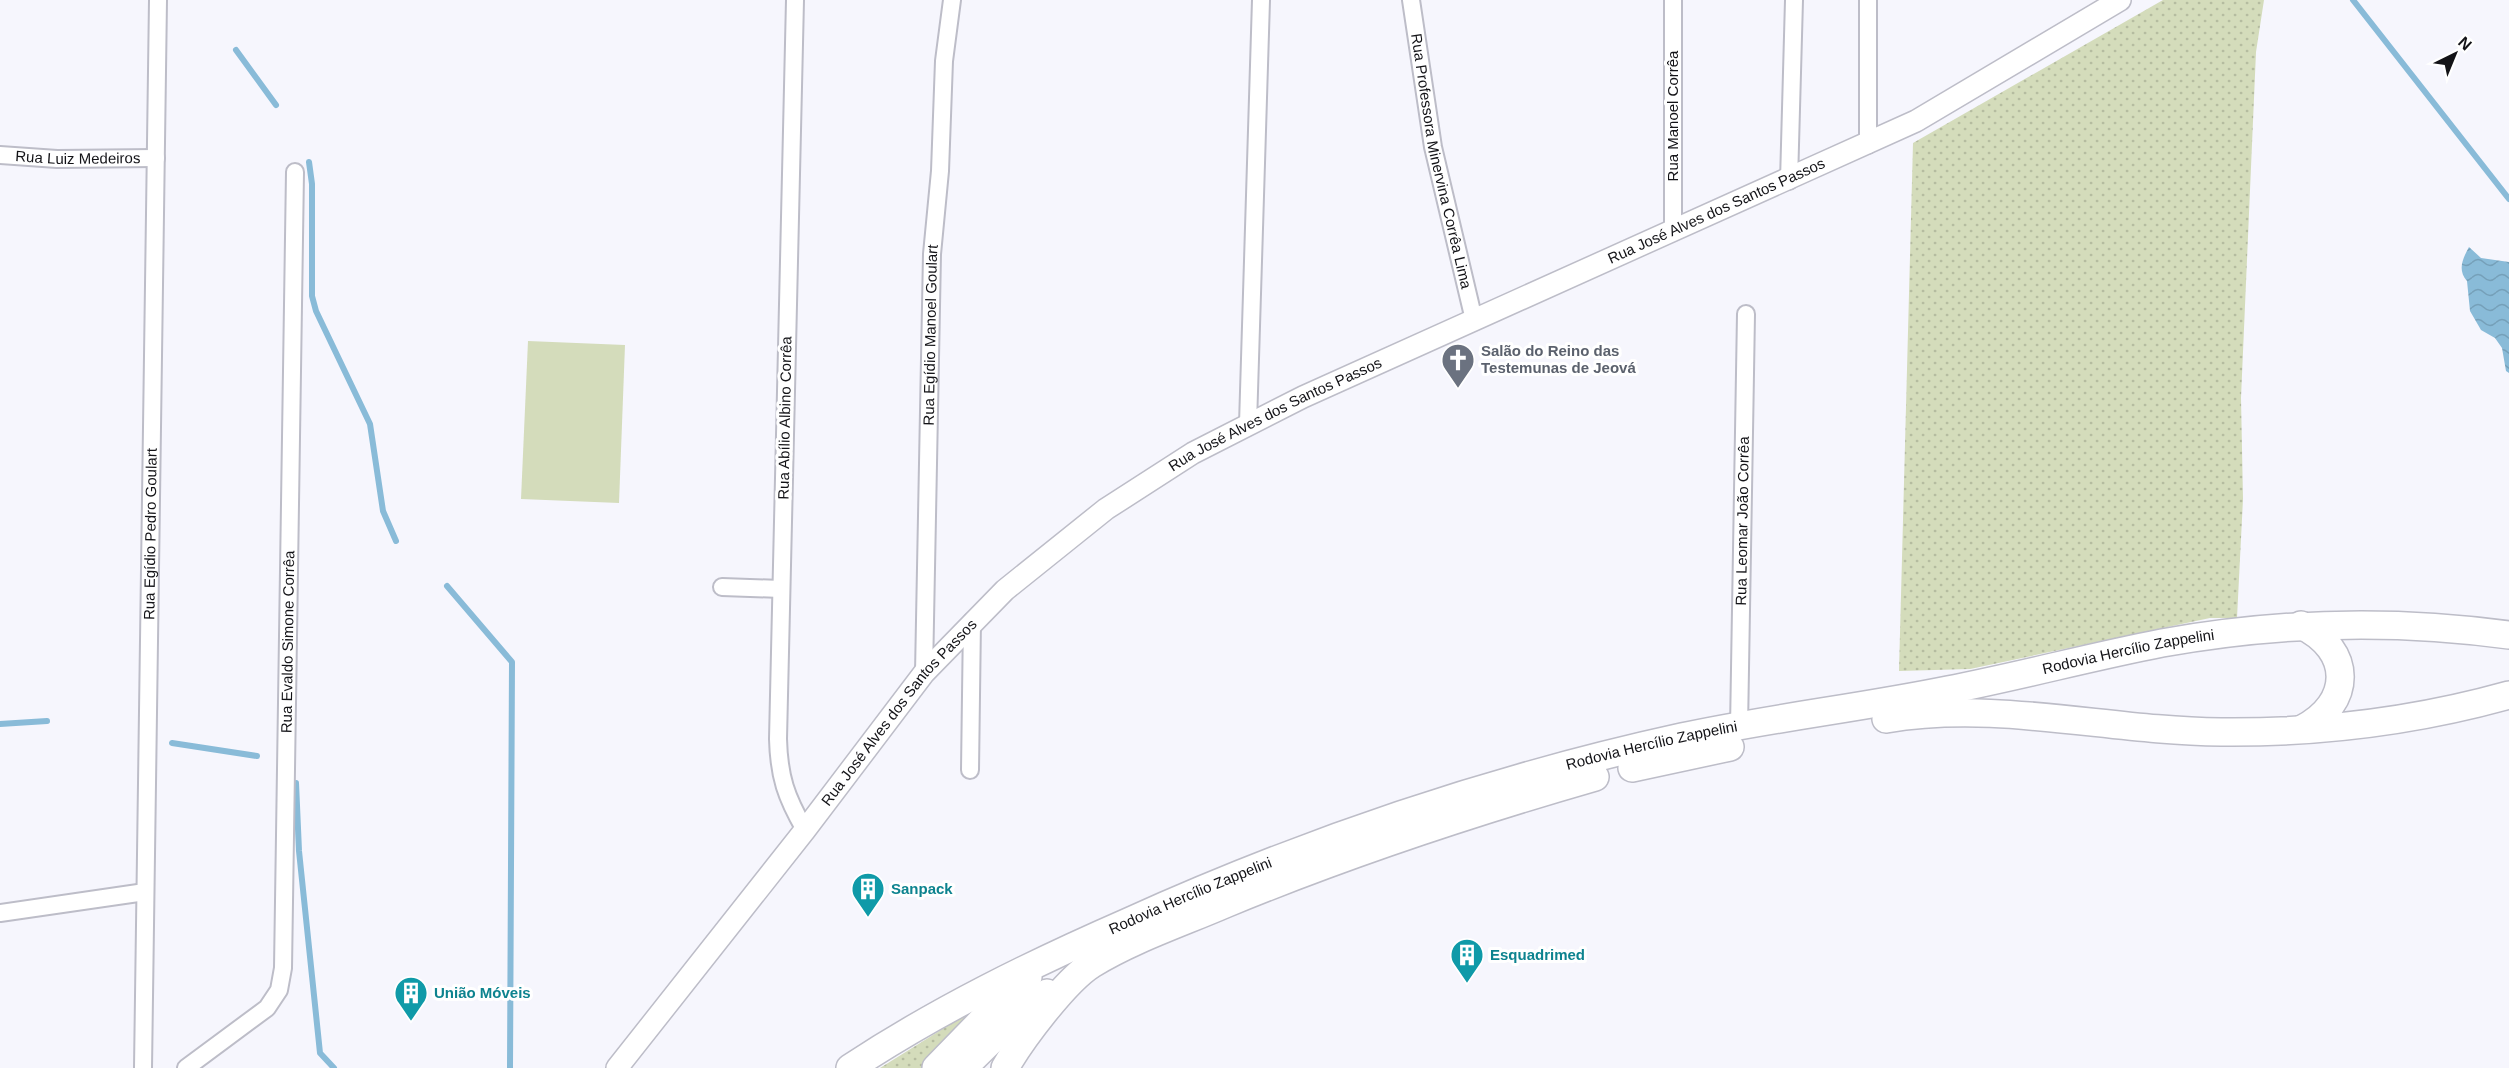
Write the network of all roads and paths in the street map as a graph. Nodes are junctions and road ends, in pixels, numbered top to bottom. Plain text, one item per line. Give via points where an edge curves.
1 (158, 0) edge
2 (795, 0) edge
3 (952, 0) edge
4 (1261, 0) edge
5 (1411, 0) edge
6 (1673, 0) edge
7 (1794, 0) edge
8 (1868, 0) edge
9 (2120, 0) edge
10 (1868, 145) junction
11 (0, 155) edge
12 (156, 158) junction
13 (295, 172) dead end
14 (1789, 181) junction
15 (1672, 232) junction
16 (1746, 314) dead end
17 (1474, 320) junction
18 (1248, 424) junction
19 (722, 587) dead end
20 (781, 589) junction
21 (972, 621) junction
22 (2301, 625) junction
23 (2509, 634) edge
24 (924, 673) junction
25 (2509, 695) edge
26 (1739, 728) junction
27 (2302, 729) junction
28 (970, 770) dead end
29 (805, 830) junction
30 (146, 892) junction
31 (0, 914) edge
32 (1065, 950) junction
33 (1090, 965) junction
34 (143, 1068) edge
35 (186, 1068) edge
36 (617, 1068) edge
37 (850, 1068) edge
38 (936, 1068) edge
39 (963, 1068) edge
40 (1005, 1068) edge

1 - 12 street, Rua Egídio Pedro Goulart
2 - 20 street, Rua Abílio Albino Corrêa
3 - 24 street, Rua Egídio Manoel Goulart via 944,61 932,254
4 - 18 street
5 - 17 street, Rua Professora Minervina Corrêa Lima via 1433,147
6 - 15 street, Rua Manoel Corrêa
7 - 14 street
8 - 10 street
9 - 10 street, Rua José Alves dos Santos Passos via 1959,97
10 - 14 street, Rua José Alves dos Santos Passos
11 - 12 street, Rua Luiz Medeiros
12 - 30 street, Rua Egídio Pedro Goulart
13 - 35 street, Rua Evaldo Simone Corrêa via 284,968 279,990 267,1008
14 - 15 street, Rua José Alves dos Santos Passos
15 - 17 street, Rua José Alves dos Santos Passos
16 - 26 street, Rua Leomar João Corrêa
17 - 18 street, Rua José Alves dos Santos Passos
18 - 21 street, Rua José Alves dos Santos Passos via 1193,453 1106,508 1053,548
19 - 20 street
20 - 29 street, Rua Abílio Albino Corrêa via 779,763 789,802
21 - 24 street, Rua José Alves dos Santos Passos
21 - 28 street
22 - 23 main road, Rodovia Hercílio Zappelini via 2425,624
22 - 26 main road, Rodovia Hercílio Zappelini via 2164,643 1951,690
22 - 27 main road via 2326,641 2340,667 2339,687 2332,705 2319,720
24 - 29 street, Rua José Alves dos Santos Passos
25 - 27 main road, Rodovia Hercílio Zappelini via 2457,709 2363,725
26 - 32 main road, Rodovia Hercílio Zappelini via 1618,752 1433,804 1191,893
27 - 33 main road, Rodovia Hercílio Zappelini via 2221,732 1949,711 1750,742 1610,773 1389,842 1290,877
29 - 36 street, Rua José Alves dos Santos Passos
30 - 31 street
30 - 34 street, Rua Egídio Pedro Goulart
32 - 37 main road, Rodovia Hercílio Zappelini via 946,1009
32 - 38 main road via 1001,1001
33 - 39 main road via 1014,1018
33 - 40 main road, Rodovia Hercílio Zappelini via 1052,1003 1017,1046

